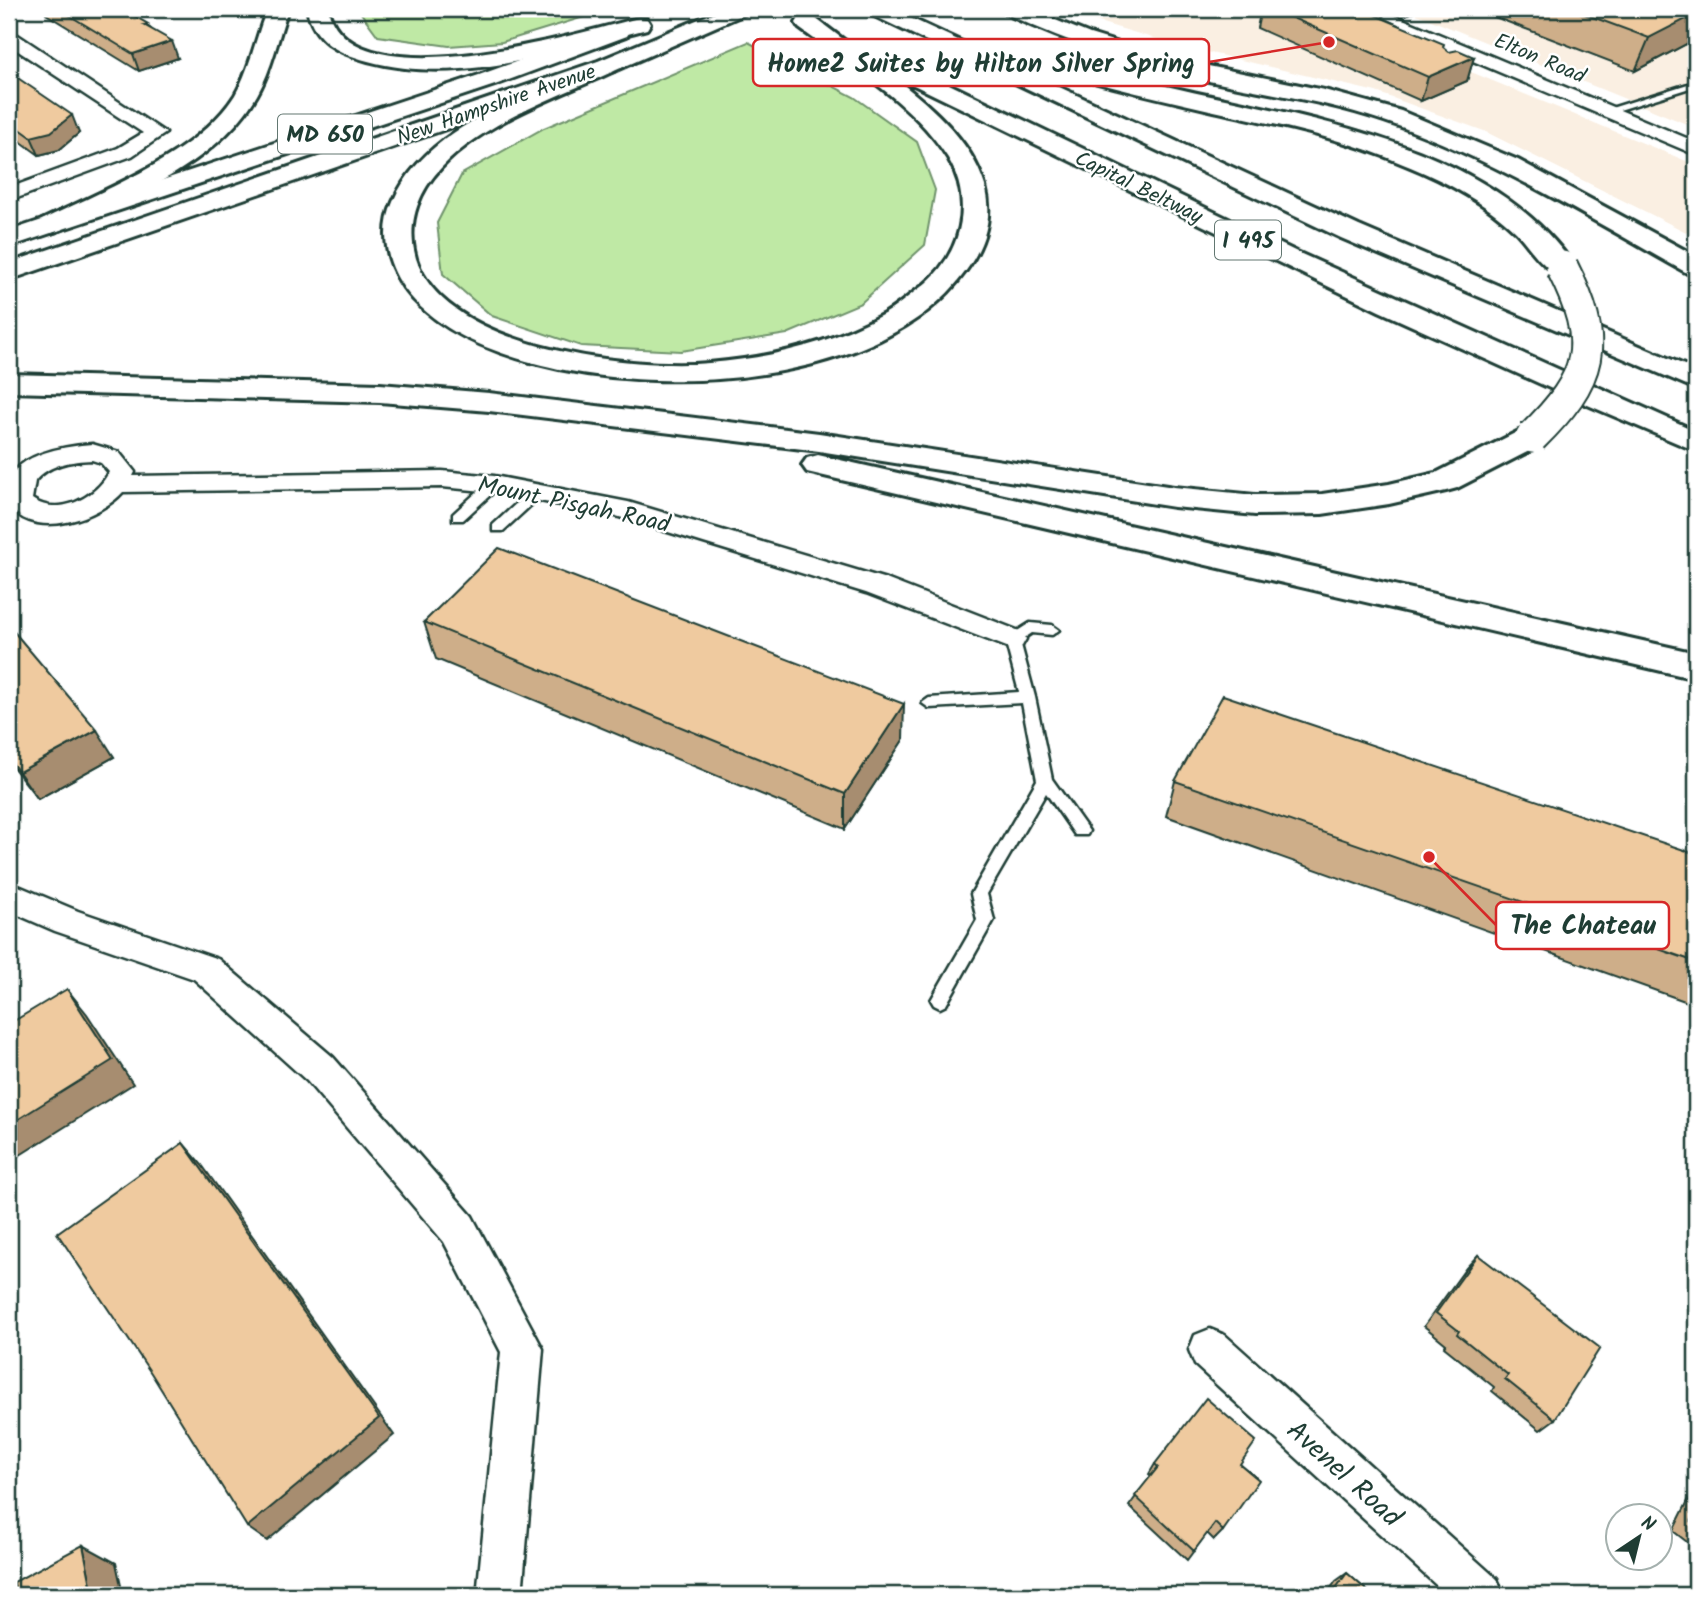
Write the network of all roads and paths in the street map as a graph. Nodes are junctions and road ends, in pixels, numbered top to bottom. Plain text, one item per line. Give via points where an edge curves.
1 (277, 9) edge
2 (318, 9) edge
3 (740, 9) edge
4 (875, 9) edge
5 (883, 9) edge
6 (1011, 9) edge
7 (1365, 9) edge
8 (663, 14) dead end
9 (639, 24) junction
10 (9, 37) edge
11 (1485, 60) junction
12 (606, 65) junction
13 (1464, 65) edge
14 (1691, 86) dead end
15 (1607, 111) junction
16 (1696, 149) edge
17 (9, 195) edge
18 (51, 225) junction
19 (9, 239) edge
20 (1696, 267) edge
21 (9, 272) edge
22 (1696, 380) edge
23 (9, 383) edge
24 (489, 402) junction
25 (1696, 442) edge
26 (118, 484) junction
27 (494, 484) junction
28 (537, 492) junction
29 (13, 498) edge
30 (458, 517) dead end
31 (498, 528) dead end
32 (1052, 630) dead end
33 (1012, 639) junction
34 (1696, 666) edge
35 (1028, 697) junction
36 (929, 703) dead end
37 (1045, 780) junction
38 (1081, 831) dead end
39 (9, 896) edge
40 (940, 1000) dead end
41 (1210, 1350) dead end
42 (497, 1595) edge
43 (1480, 1595) edge

1 - 18 main road via 245,96 229,117 170,164
2 - 9 main road via 321,25 351,47 379,57 447,64 512,55
3 - 12 main road, New Hampshire Avenue / MD 650
4 - 22 main road, Capital Beltway / I 495 via 1350,232
5 - 24 main road, bridge via 1052,65 1307,125 1413,158 1498,204 1534,233 1562,267 1578,297 1587,328 1587,353 1576,386 1558,414 1532,437 1446,481 1390,495 1322,504 1255,505 1174,497 819,442
6 - 20 main road via 1147,59 1344,103 1442,134 1491,155
7 - 11 street, Elton Road
8 - 9 main road, New Hampshire Avenue / MD 650
9 - 18 main road, New Hampshire Avenue / MD 650
10 - 17 street via 156,133 125,152
11 - 13 lane
11 - 15 street, Elton Road
12 - 21 main road, New Hampshire Avenue / MD 650
12 - 25 main road, Capital Beltway / I 495 via 464,137 418,178 405,200 397,227 400,255 414,283 439,310 516,351 608,372 759,366 831,348 896,320 957,268 973,240 976,210 972,183 961,161 915,107 797,18 1297,264
14 - 15 lane
15 - 16 street, Elton Road
18 - 19 main road, New Hampshire Avenue / MD 650
23 - 24 main road via 380,393
24 - 34 main road via 808,463
26 - 27 street, Mount Pisgah Road via 429,479
26 - 29 street via 93,505 74,512 37,513
26 - 29 street via 122,472 108,455 74,453 38,466
27 - 28 street, Mount Pisgah Road
27 - 30 lane
28 - 31 lane
28 - 33 street, Mount Pisgah Road via 619,508 876,586
32 - 33 lane via 1030,628
33 - 35 lane
35 - 36 lane
35 - 37 lane
37 - 38 lane
37 - 40 lane via 979,894 986,920
39 - 42 street via 206,969 320,1069 458,1229 522,1349
41 - 43 street, Avenel Road

